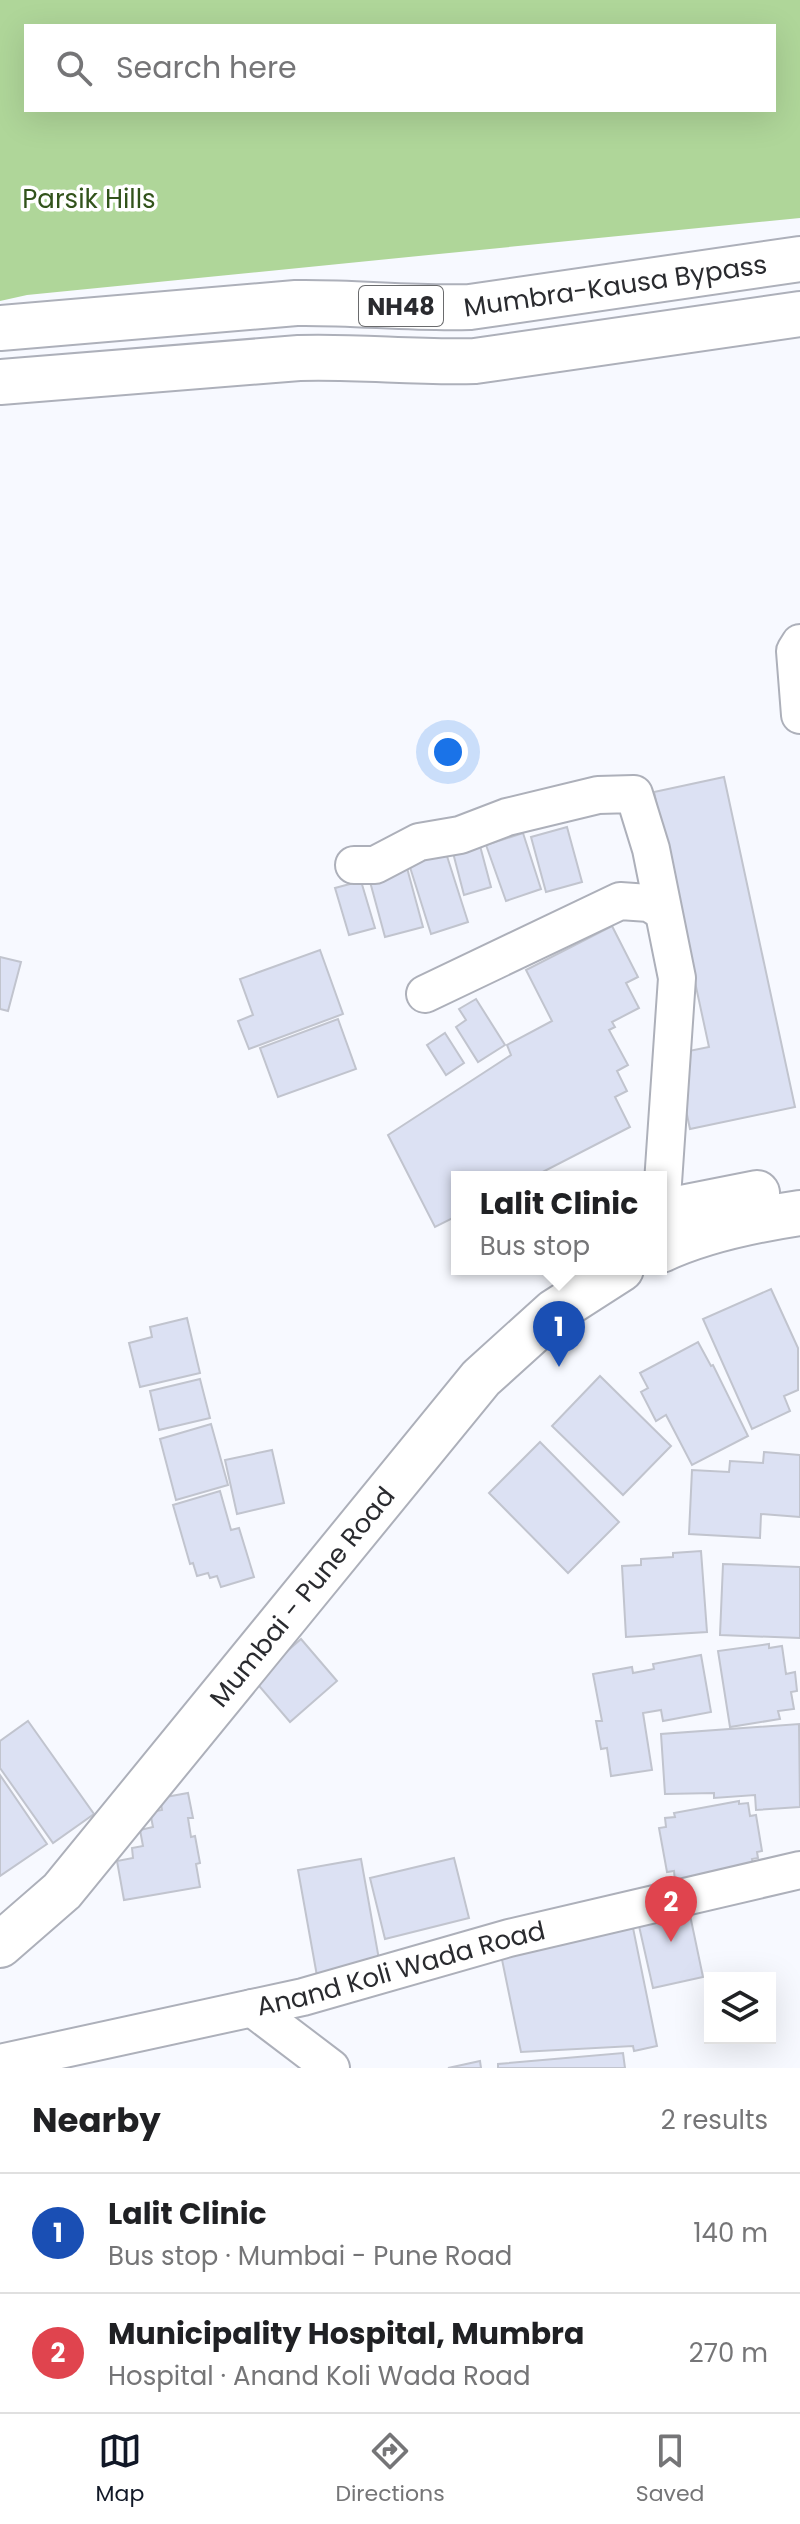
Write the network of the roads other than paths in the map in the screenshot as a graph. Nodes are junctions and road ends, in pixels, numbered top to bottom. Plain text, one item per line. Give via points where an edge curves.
1 (800, 259) edge
2 (800, 314) edge
3 (0, 328) edge
4 (0, 382) edge
5 (800, 643) edge
6 (800, 715) edge
7 (354, 865) dead end
8 (662, 911) junction
9 (425, 994) dead end
10 (664, 1171) edge
11 (800, 1184) edge
12 (667, 1211) edge
13 (800, 1213) edge
14 (667, 1247) edge
15 (558, 1275) edge
16 (612, 1275) edge
17 (326, 1551) junction
18 (800, 1870) edge
19 (0, 1909) edge
20 (0, 1945) edge
21 (252, 2008) junction
22 (0, 2063) edge
23 (331, 2068) edge

1 - 3 main road, Mumbra-Kausa Bypass / NH48 via 470,307 296,303
2 - 4 main road, Mumbra-Kausa Bypass / NH48 via 475,361 299,358
5 - 6 street via 795,651
7 - 8 street via 375,865 419,842 460,835 507,817 598,795 634,794
8 - 9 street via 649,903 620,901
8 - 10 street via 677,978
11 - 12 main road
13 - 14 main road
15 - 17 main road, Mumbai - Pune Road via 482,1340
16 - 17 main road, Mumbai - Pune Road via 554,1312 481,1378
17 - 19 main road, Mumbai - Pune Road via 183,1701 63,1853
17 - 20 main road, Mumbai - Pune Road via 62,1891
18 - 21 street, Anand Koli Wada Road via 509,1938
21 - 22 street, Anand Koli Wada Road
21 - 23 street

